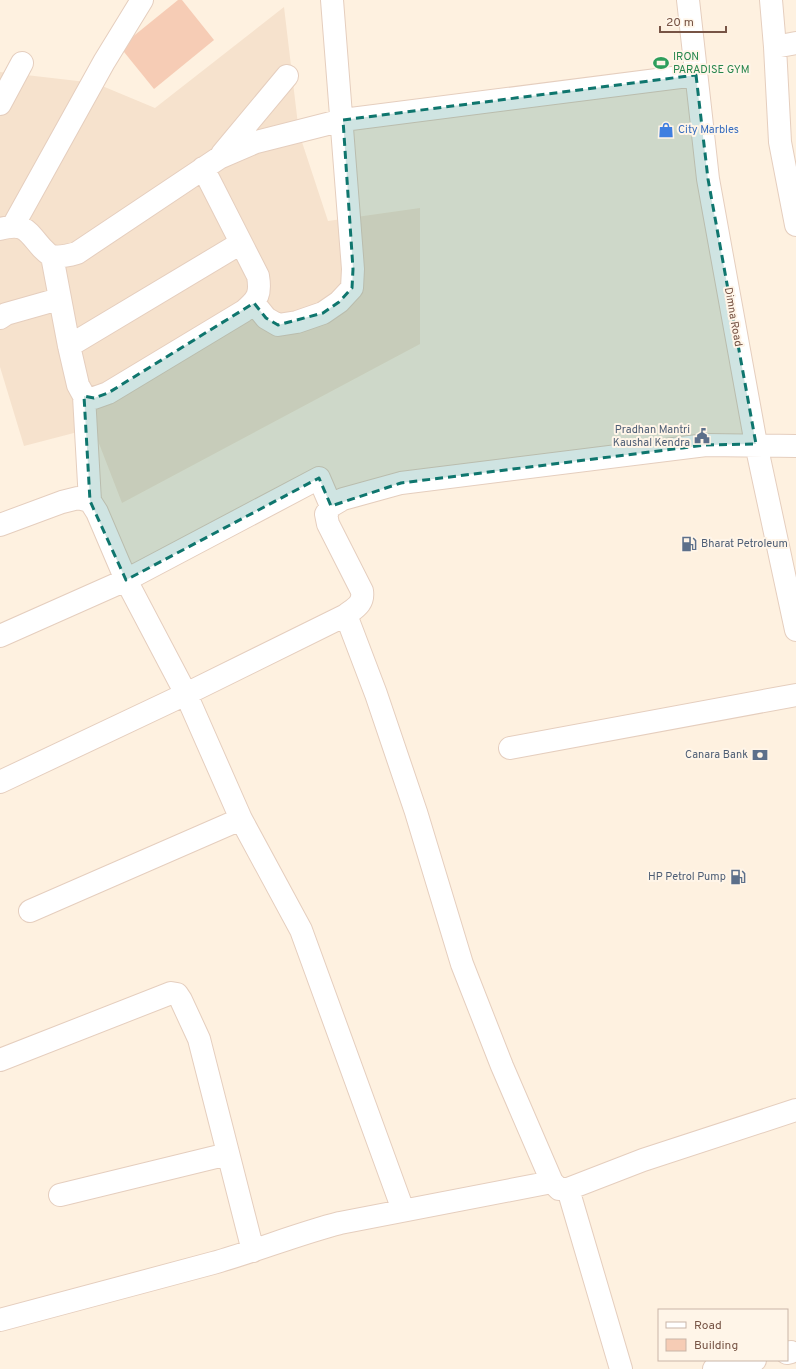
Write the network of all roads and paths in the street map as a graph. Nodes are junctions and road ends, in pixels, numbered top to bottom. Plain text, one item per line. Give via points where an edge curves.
1 (142, 0) edge
2 (332, 0) edge
3 (688, 0) edge
4 (771, 0) edge
5 (796, 43) edge
6 (775, 47) junction
7 (22, 63) dead end
8 (696, 75) junction
9 (287, 76) dead end
10 (0, 104) edge
11 (343, 120) junction
12 (211, 163) junction
13 (796, 225) edge
14 (7, 228) edge
15 (241, 243) junction
16 (52, 256) junction
17 (59, 299) junction
18 (254, 303) junction
19 (0, 318) edge
20 (69, 346) junction
21 (84, 396) junction
22 (756, 444) junction
23 (796, 446) edge
24 (90, 502) junction
25 (331, 506) junction
26 (0, 525) edge
27 (126, 580) junction
28 (346, 615) junction
29 (796, 630) edge
30 (0, 636) edge
31 (186, 694) junction
32 (796, 695) edge
33 (510, 748) dead end
34 (0, 782) edge
35 (241, 819) junction
36 (30, 911) dead end
37 (1, 1055) edge
38 (796, 1110) edge
39 (228, 1154) junction
40 (560, 1185) junction
41 (60, 1195) dead end
42 (403, 1210) junction
43 (253, 1251) junction
44 (0, 1320) edge
45 (750, 1361) edge
46 (621, 1369) edge
47 (714, 1369) edge

1 - 14 street
2 - 11 street
3 - 8 street, Dimna Road
4 - 6 street
5 - 6 street
6 - 13 street via 780,142
7 - 10 street
8 - 11 street
8 - 22 street, Dimna Road via 708,179
9 - 12 street
11 - 12 street via 256,142
11 - 18 street via 353,269 352,288 339,302 323,313 278,325 266,318
12 - 15 street
12 - 16 street via 77,253
14 - 16 street via 25,228
15 - 18 street via 258,276 260,289
15 - 20 street
16 - 17 street
17 - 19 street
17 - 20 street
18 - 21 street via 108,393 94,398
20 - 21 street via 78,385
21 - 24 street
22 - 23 street
22 - 25 street via 706,445 401,482 343,499
22 - 29 street, Dimna Road
24 - 26 street via 78,498 62,502
24 - 27 street via 97,512
25 - 27 street via 319,478
25 - 28 street via 326,514 328,524 363,597 361,604
27 - 30 street
27 - 31 street
28 - 31 street
28 - 40 street via 416,812 462,964 502,1066
31 - 34 street
31 - 35 street
32 - 33 street
35 - 36 street
35 - 42 street via 301,930
37 - 39 street via 171,993 177,994 199,1039
38 - 40 street
39 - 41 street
39 - 43 street
40 - 42 street
40 - 46 street
42 - 43 street via 314,1230
43 - 44 street
45 - 47 street

